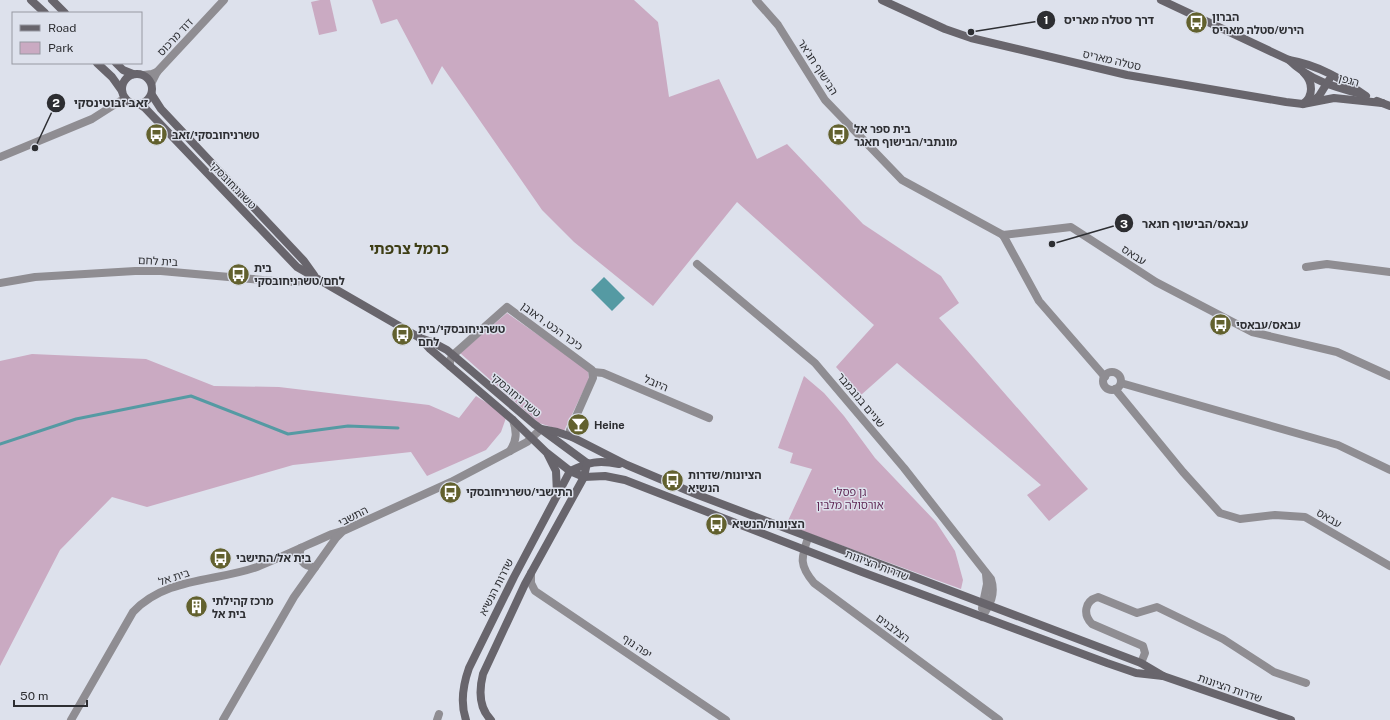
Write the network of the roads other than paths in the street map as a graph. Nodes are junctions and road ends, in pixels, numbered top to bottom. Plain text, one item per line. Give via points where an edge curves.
1 (31, 0) edge
2 (52, 0) edge
3 (224, 0) edge
4 (756, 0) edge
5 (882, 0) edge
6 (1161, 0) edge
7 (44, 12) edge
8 (64, 12) edge
9 (1289, 60) junction
10 (98, 64) edge
11 (117, 64) edge
12 (157, 72) junction
13 (1303, 73) junction
14 (133, 74) junction
15 (144, 75) junction
16 (1333, 75) junction
17 (152, 82) junction
18 (1327, 84) junction
19 (123, 95) junction
20 (152, 95) junction
21 (1366, 96) junction
22 (1307, 103) junction
23 (1382, 103) junction
24 (139, 104) junction
25 (1390, 106) edge
26 (0, 157) edge
27 (1003, 235) junction
28 (697, 264) dead end
29 (1306, 267) dead end
30 (1390, 272) edge
31 (314, 276) junction
32 (0, 283) edge
33 (420, 338) junction
34 (453, 355) junction
35 (450, 366) junction
36 (593, 372) junction
37 (1390, 376) edge
38 (1105, 377) junction
39 (1118, 386) junction
40 (709, 418) dead end
41 (513, 420) junction
42 (541, 429) junction
43 (572, 437) junction
44 (532, 438) junction
45 (509, 452) junction
46 (547, 453) junction
47 (587, 463) junction
48 (627, 465) junction
49 (1390, 470) edge
50 (570, 471) junction
51 (584, 477) junction
52 (556, 496) junction
53 (343, 531) junction
54 (808, 538) junction
55 (312, 542) junction
56 (300, 548) junction
57 (804, 549) junction
58 (320, 559) junction
59 (1390, 566) edge
60 (315, 567) junction
61 (531, 573) junction
62 (535, 591) junction
63 (519, 594) junction
64 (986, 604) junction
65 (982, 617) junction
66 (1141, 663) junction
67 (1163, 676) junction
68 (1306, 683) dead end
69 (71, 720) edge
70 (223, 720) edge
71 (466, 720) edge
72 (491, 720) edge
73 (726, 720) edge
74 (999, 720) edge
75 (1290, 720) edge

1 - 7 street
2 - 8 street
3 - 12 street, דוד מרכוס
4 - 27 street, הבישוף חג'אר via 778,25 825,100 902,180
5 - 22 street, סטלה מאריס via 928,22 971,38 1127,75 1266,100
6 - 9 street
9 - 13 street
9 - 16 street, הגפן via 1309,64
10 - 19 street via 112,77
11 - 14 street
12 - 15 street, דוד מרכוס
12 - 17 street, דוד מרכוס
13 - 18 street, הגפן
13 - 22 street via 1308,77 1311,86
14 - 15 street
14 - 19 street via 123,82
15 - 17 street
16 - 18 street
16 - 21 street, הגפן
17 - 20 street
18 - 21 street, הגפן
18 - 22 street via 1319,96
19 - 24 street via 133,104
19 - 26 street via 92,119
20 - 24 street via 146,102
20 - 31 street, טשרניחובסקי via 161,108 304,261
21 - 23 street, הגפן
22 - 23 street, סטלה מאריס via 1334,98
23 - 25 street, הגפן
24 - 31 street, טשרניחובסקי via 289,260
27 - 37 street, עבאס via 1071,227 1156,282 1252,332 1337,352
27 - 38 street via 1039,301
28 - 64 street, שניים בנובמבר via 815,363 904,468 986,572
29 - 30 street via 1327,264
31 - 32 street, בית לחם via 305,281 286,282 135,271 36,277
31 - 33 street, טשרניחובסקי
33 - 34 street, טשרניחובסקי via 440,346
33 - 35 street, טשרניחובסקי
34 - 35 street
34 - 36 street, כיכר הכט, ראובן via 506,307
34 - 42 street, טשרניחובסקי
35 - 41 street, טשרניחובסקי
36 - 40 street, היובל via 603,373
36 - 43 street via 593,378 570,430
38 - 39 street via 1104,383 1107,388 1112,390
38 - 39 street via 1110,373 1116,373 1120,377
39 - 49 street via 1338,444
39 - 59 street, עבאס via 1183,472 1220,513 1240,519 1275,515 1305,517
41 - 44 street, טשרניחובסקי
41 - 45 street via 516,438
42 - 43 street, טשרניחובסקי
42 - 44 street, התשבי
42 - 47 street
43 - 48 street, טשרניחובסקי
44 - 45 street, התשבי
44 - 46 street, טשרניחובסקי
45 - 53 street, התשבי via 451,482
46 - 50 street, טשרניחובסקי
46 - 52 street via 556,471
47 - 48 street
47 - 50 street
47 - 51 street
48 - 54 street, שדרות הציונות
50 - 51 street, טשרניחובסקי
50 - 52 street, שדרות הנשיא
51 - 57 street, שדרות הציונות via 605,476 625,480
51 - 61 street
52 - 71 street, שדרות הנשיא via 468,668 462,701
53 - 55 street, בית אל
53 - 58 street, התשבי
54 - 57 street, הצלבנים
54 - 64 street, שדרות הציונות
55 - 56 street, בית אל
55 - 58 street via 319,549
56 - 60 street via 302,562
56 - 69 street, בית אל via 239,572 174,586 147,600 133,612
57 - 65 street, שדרות הציונות
57 - 74 street, הצלבנים via 802,566 814,583
58 - 60 street, התשבי
60 - 70 street, התשבי via 294,597
61 - 62 street via 531,584
61 - 63 street
62 - 63 street via 526,590
62 - 73 street, יפה נוף
63 - 72 street via 481,683 483,710
64 - 65 street, שניים בנובמבר
64 - 66 street, שדרות הציונות
65 - 67 street, שדרות הציונות via 1136,673
66 - 67 street, שדרות הציונות
66 - 68 street via 1145,653 1143,646 1088,620 1086,609 1094,598 1098,597 1137,613 1157,607 1223,639 1274,672
67 - 75 street, שדרות הציונות

